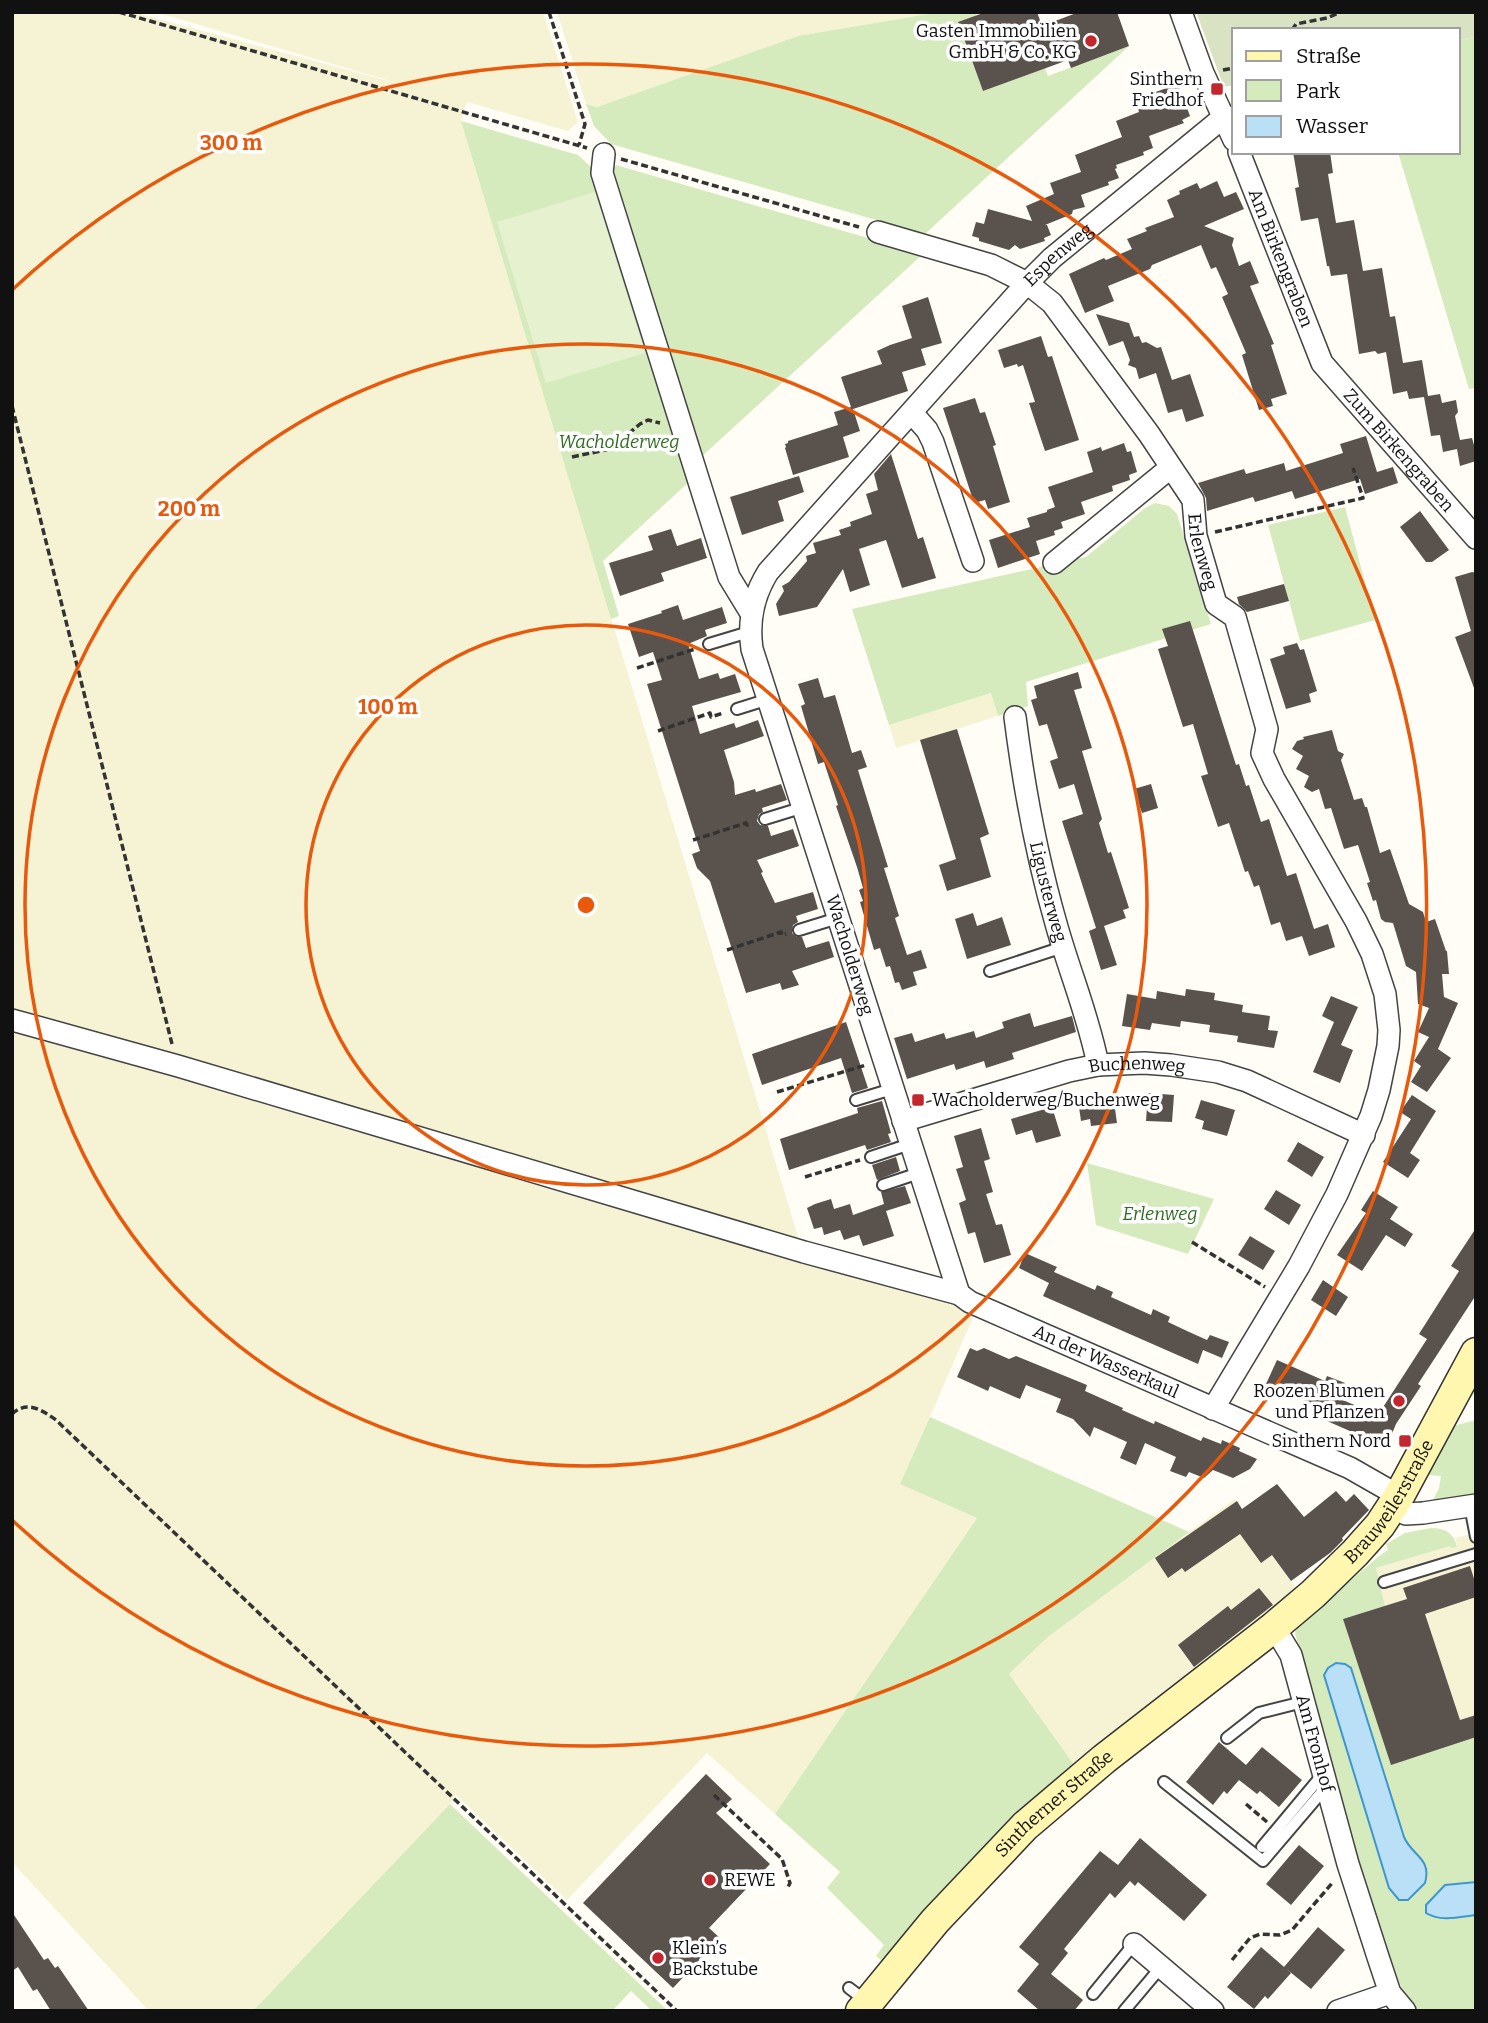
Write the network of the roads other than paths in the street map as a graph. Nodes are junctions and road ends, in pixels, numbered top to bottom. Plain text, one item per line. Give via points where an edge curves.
1 (1181, 12) edge
2 (1225, 116) junction
3 (1232, 135) edge
4 (604, 153) road end
5 (1240, 154) edge
6 (878, 232) road end
7 (1027, 283) junction
8 (1322, 363) joint
9 (912, 413) junction
10 (1170, 468) junction
11 (1476, 538) edge
12 (973, 561) dead end
13 (1054, 563) dead end
14 (750, 623) junction
15 (709, 645) road end
16 (769, 699) junction
17 (737, 709) road end
18 (1015, 717) dead end
19 (804, 807) junction
20 (765, 820) road end
21 (838, 918) junction
22 (799, 930) road end
23 (1063, 947) junction
24 (990, 971) dead end
25 (12, 1020) edge
26 (1098, 1065) junction
27 (892, 1089) junction
28 (856, 1100) dead end
29 (903, 1121) junction
30 (1364, 1135) junction
31 (910, 1144) junction
32 (871, 1157) road end
33 (919, 1173) junction
34 (883, 1185) dead end
35 (959, 1294) junction
36 (1476, 1353) edge
37 (1213, 1409) junction
38 (1396, 1501) junction
39 (1473, 1506) edge
40 (1476, 1537) edge
41 (1476, 1554) edge
42 (1384, 1582) dead end
43 (1274, 1627) junction
44 (1303, 1702) junction
45 (1227, 1738) dead end
46 (1325, 1781) junction
47 (1164, 1782) dead end
48 (1262, 1847) dead end
49 (1134, 1944) joint
50 (1161, 1967) junction
51 (1390, 1993) junction
52 (1093, 1994) dead end
53 (859, 2000) edge
54 (1124, 2011) edge
55 (1213, 2011) edge
56 (1338, 2011) edge
57 (1405, 2011) edge

1 - 2 street via 1203,73
2 - 3 street
2 - 7 street, Espenweg
4 - 14 street, Wacholderweg via 602,173 729,578
5 - 8 street, Am Birkengraben
6 - 7 street, Erlenweg via 991,265
7 - 9 street, Espenweg
7 - 10 street, Erlenweg via 1052,303
8 - 11 street, Zum Birkengraben
9 - 12 street via 933,442
9 - 14 street, Espenweg via 768,572
10 - 13 street
10 - 30 street, Erlenweg via 1193,500 1196,536 1216,604 1235,617 1267,729 1262,753 1366,940 1385,994 1387,1054
14 - 15 lane
14 - 16 street, Wacholderweg via 752,649
16 - 17 lane
16 - 19 street, Wacholderweg
18 - 23 street, Ligusterweg via 1031,823
19 - 20 lane
19 - 21 street, Wacholderweg
21 - 22 lane
21 - 27 street, Wacholderweg
23 - 24 lane
23 - 26 street, Ligusterweg
25 - 35 street, An der Wasserkaul
26 - 29 street, Buchenweg
26 - 30 street, Buchenweg via 1171,1065 1218,1072
27 - 28 lane
27 - 29 street, Wacholderweg
29 - 31 street, Wacholderweg
30 - 37 street, Erlenweg via 1319,1231
31 - 32 lane
31 - 33 street, Wacholderweg
33 - 34 lane
33 - 35 street, Wacholderweg
35 - 37 street, An der Wasserkaul
36 - 38 street, Brauweilerstraße
37 - 38 street, An der Wasserkaul via 1350,1468
38 - 39 street via 1406,1514
38 - 43 street, Brauweilerstraße via 1349,1559
39 - 40 lane
41 - 42 lane
43 - 44 street, Am Fronhof via 1290,1655
43 - 53 street, Sintherner Straße via 1025,1826
44 - 45 lane via 1259,1713
44 - 46 street, Am Fronhof
46 - 47 lane via 1263,1861
46 - 48 lane
46 - 51 street, Am Fronhof
49 - 50 street
49 - 52 lane
50 - 54 lane
50 - 55 street
51 - 56 street
51 - 57 street, Am Fronhof

